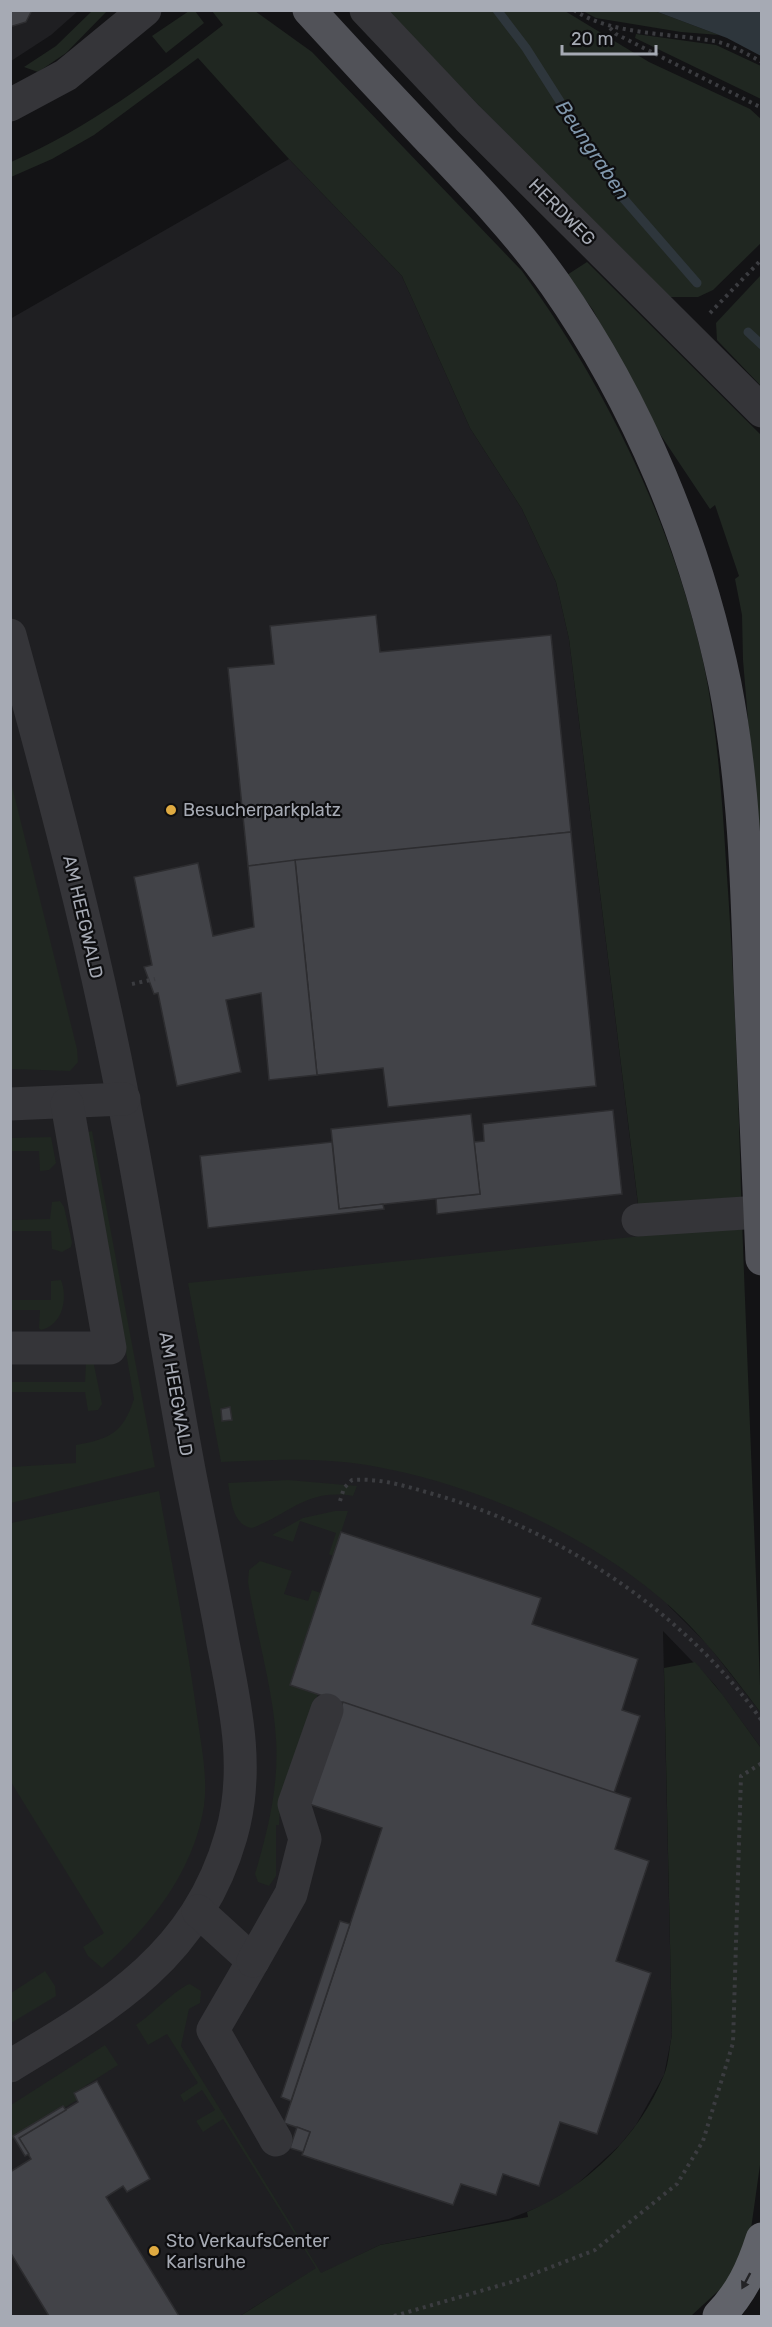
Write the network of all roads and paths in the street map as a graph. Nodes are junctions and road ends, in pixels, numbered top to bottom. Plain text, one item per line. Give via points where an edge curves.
1 (145, 10) edge
2 (309, 10) edge
3 (366, 10) edge
4 (574, 10) edge
5 (610, 28) junction
6 (762, 62) edge
7 (10, 105) edge
8 (762, 108) edge
9 (762, 259) edge
10 (689, 339) junction
11 (762, 411) edge
12 (10, 635) edge
13 (124, 1099) junction
14 (10, 1104) edge
15 (67, 1104) junction
16 (760, 1212) junction
17 (638, 1220) dead end
18 (762, 1259) edge
19 (10, 1348) edge
20 (340, 1501) dead end
21 (327, 1710) dead end
22 (762, 1721) edge
23 (762, 1763) edge
24 (198, 1911) junction
25 (253, 1961) junction
26 (10, 2066) edge
27 (276, 2140) dead end
28 (762, 2239) edge
29 (394, 2316) edge
30 (719, 2316) edge

1 - 7 street via 66,75
2 - 16 main road via 495,209 552,280 618,387 684,534 724,682 740,785
3 - 10 street, HERDWEG
4 - 5 path
5 - 6 path via 717,41
5 - 8 path
9 - 10 path
10 - 11 street, HERDWEG
12 - 13 street, AM HEEGWALD via 67,845
13 - 15 street
13 - 24 street, AM HEEGWALD via 240,1744 242,1776 231,1837
14 - 15 street
15 - 19 street via 110,1348
16 - 17 street
16 - 18 main road
20 - 22 path via 352,1480 377,1478 483,1510 527,1529 578,1557 669,1621
21 - 25 street via 294,1804 305,1839 291,1894
23 - 29 path via 741,1776 733,2043 703,2141 677,2184 595,2250 515,2281
24 - 25 street
24 - 26 street, AM HEEGWALD via 186,1932 136,1982 91,2017
25 - 27 street via 213,2030
28 -> 30 highway via 737,2297

